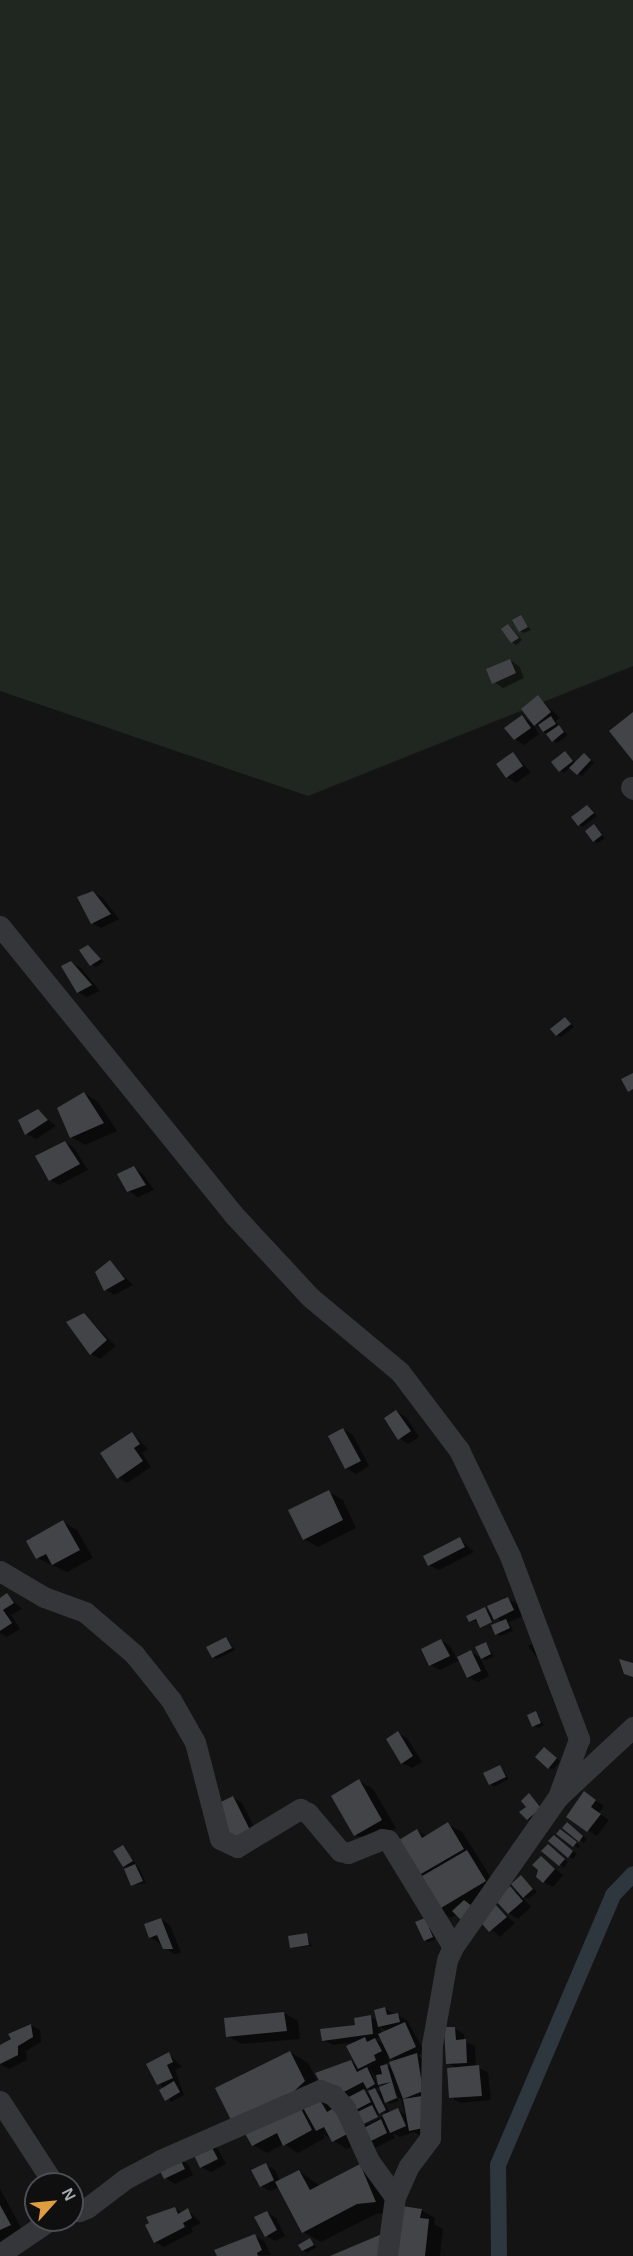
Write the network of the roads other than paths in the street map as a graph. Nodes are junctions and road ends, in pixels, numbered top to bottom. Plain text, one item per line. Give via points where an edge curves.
1 (0, 926) edge
2 (0, 1571) edge
3 (633, 1727) edge
4 (558, 1797) junction
5 (453, 1947) junction
6 (0, 2101) edge
7 (46, 2172) edge
8 (395, 2197) junction
9 (84, 2209) edge
10 (32, 2232) edge
11 (0, 2254) edge
12 (387, 2256) edge

1 - 4 street via 233,1214 310,1297 400,1372 459,1450 510,1556 579,1739
2 - 5 street via 44,1597 85,1612 134,1654 171,1700 195,1742 220,1839 237,1847 300,1809 308,1813 340,1851 348,1853 388,1840
3 - 4 street
4 - 5 street
5 - 8 street via 447,1960 432,2045 430,2138 409,2166
6 - 7 street
8 - 9 street via 369,2161 345,2108 333,2095 320,2090 160,2160 124,2179
8 - 12 street
10 - 11 street

